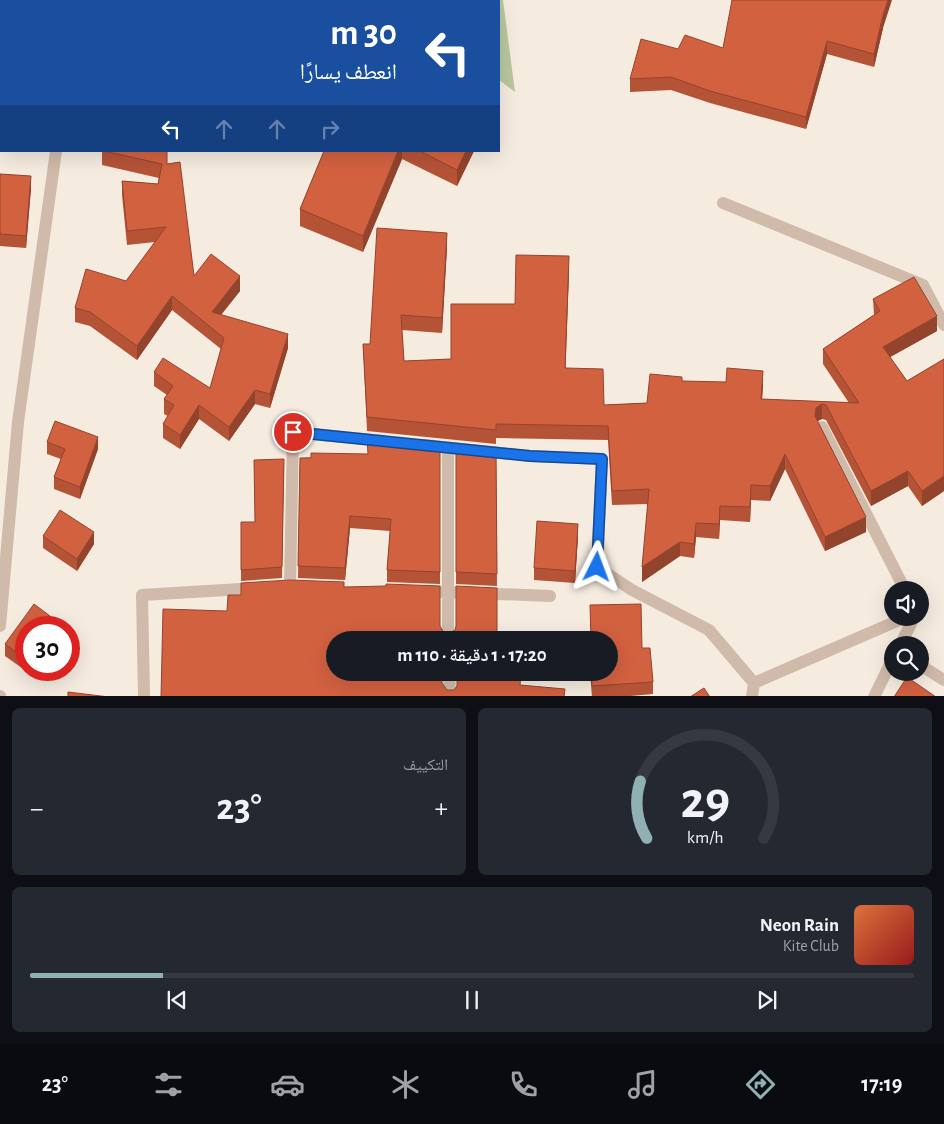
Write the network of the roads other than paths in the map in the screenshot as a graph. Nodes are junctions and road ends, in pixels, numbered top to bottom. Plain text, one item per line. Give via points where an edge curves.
1 (56, 152) edge
2 (723, 203) dead end
3 (944, 325) edge
4 (822, 427) edge
5 (448, 448) junction
6 (901, 581) edge
7 (408, 590) edge
8 (447, 592) junction
9 (550, 596) dead end
10 (0, 626) edge
11 (886, 626) edge
12 (448, 631) edge
13 (929, 671) edge
14 (884, 676) edge
15 (944, 680) edge
16 (449, 681) edge
17 (754, 683) junction
18 (144, 696) edge
19 (450, 696) edge
20 (752, 696) edge
21 (874, 696) edge

1 - 10 street via 18,422
2 - 3 street via 923,285
4 - 6 street
5 - 8 street
5 - 17 street via 602,459 597,567 632,590 709,630
5 - 18 street via 293,432 285,587 142,595
7 - 8 street
8 - 9 street
8 - 12 street
11 - 17 street
13 - 15 street
14 - 21 street
16 - 19 street
17 - 20 street

